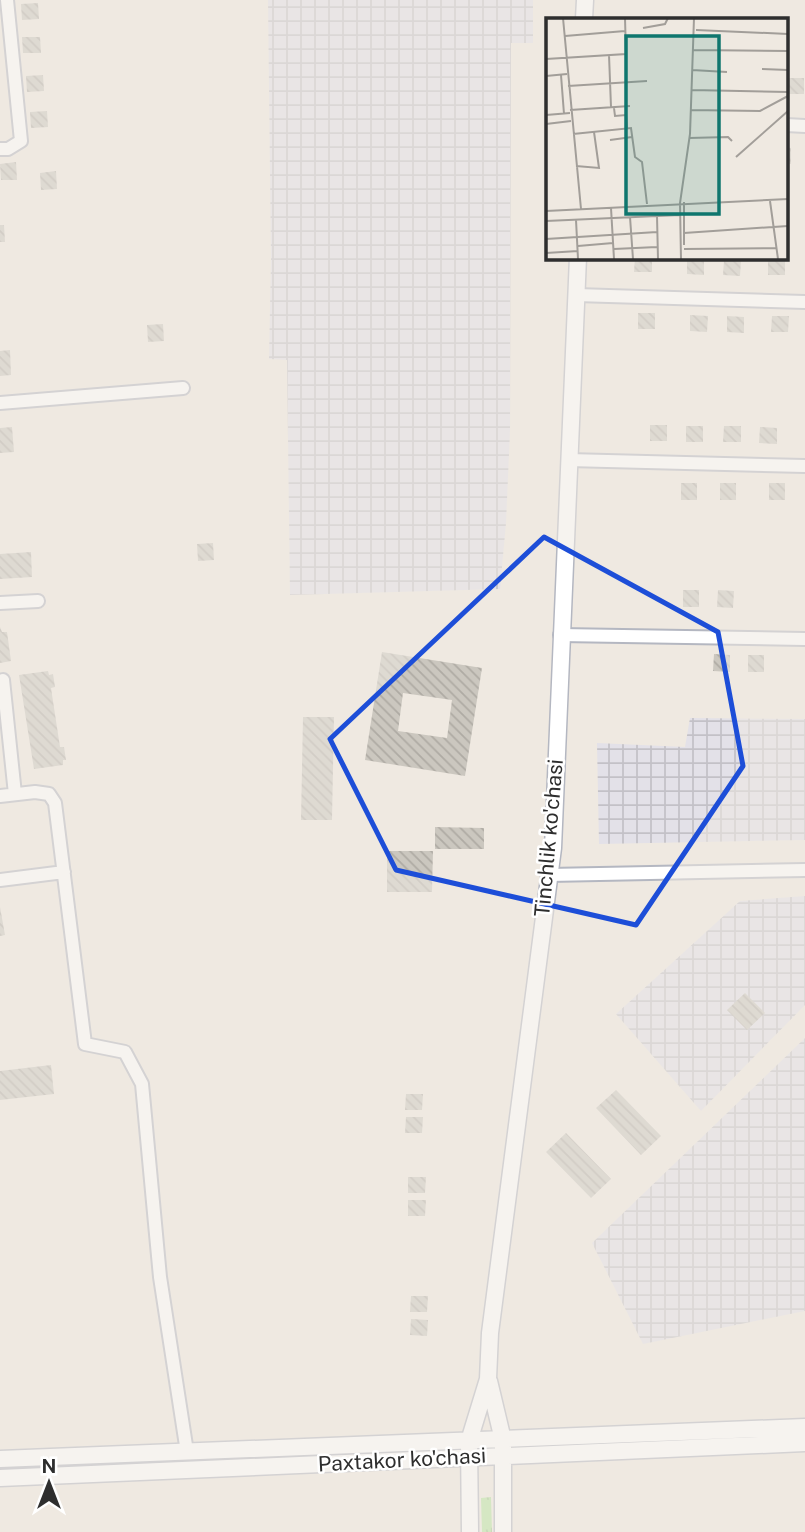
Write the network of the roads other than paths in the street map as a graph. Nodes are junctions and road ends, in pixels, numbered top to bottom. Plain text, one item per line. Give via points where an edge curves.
1 (7, 0) edge
2 (585, 0) edge
3 (584, 18) edge
4 (0, 149) edge
5 (578, 259) edge
6 (576, 295) junction
7 (805, 302) edge
8 (183, 388) dead end
9 (0, 403) edge
10 (568, 460) junction
11 (805, 466) edge
12 (38, 600) dead end
13 (0, 603) edge
14 (561, 635) junction
15 (805, 639) edge
16 (0, 681) edge
17 (15, 794) junction
18 (0, 796) edge
19 (805, 870) edge
20 (64, 872) junction
21 (549, 875) junction
22 (0, 880) edge
23 (488, 1379) junction
24 (805, 1427) edge
25 (805, 1443) edge
26 (503, 1448) junction
27 (469, 1449) junction
28 (187, 1452) junction
29 (0, 1459) edge
30 (0, 1478) edge
31 (470, 1532) edge
32 (503, 1532) edge

1 - 4 street via 20,141
2 - 3 main road
5 - 6 main road, Tinchlik ko'chasi
6 - 7 street
6 - 10 main road, Tinchlik ko'chasi
8 - 9 street
10 - 11 street
10 - 14 main road, Tinchlik ko'chasi
12 - 13 street
14 - 15 street
14 - 21 main road, Tinchlik ko'chasi
16 - 17 street
17 - 18 street
17 - 20 street via 49,794 55,803
19 - 21 street
20 - 22 street
20 - 28 street via 85,1044 125,1052 142,1084 160,1277
21 - 23 main road, Tinchlik ko'chasi
23 - 26 main road, Tinchlik ko'chasi
23 - 27 main road, Tinchlik ko'chasi
24 - 26 main road, Paxtakor ko'chasi
25 - 26 main road, Paxtakor ko'chasi
26 - 27 main road, Paxtakor ko'chasi
26 - 32 main road, Tinchlik ko'chasi
27 - 28 main road, Paxtakor ko'chasi
27 - 30 main road, Paxtakor ko'chasi
27 - 31 main road, Tinchlik ko'chasi
28 - 29 main road, Paxtakor ko'chasi

